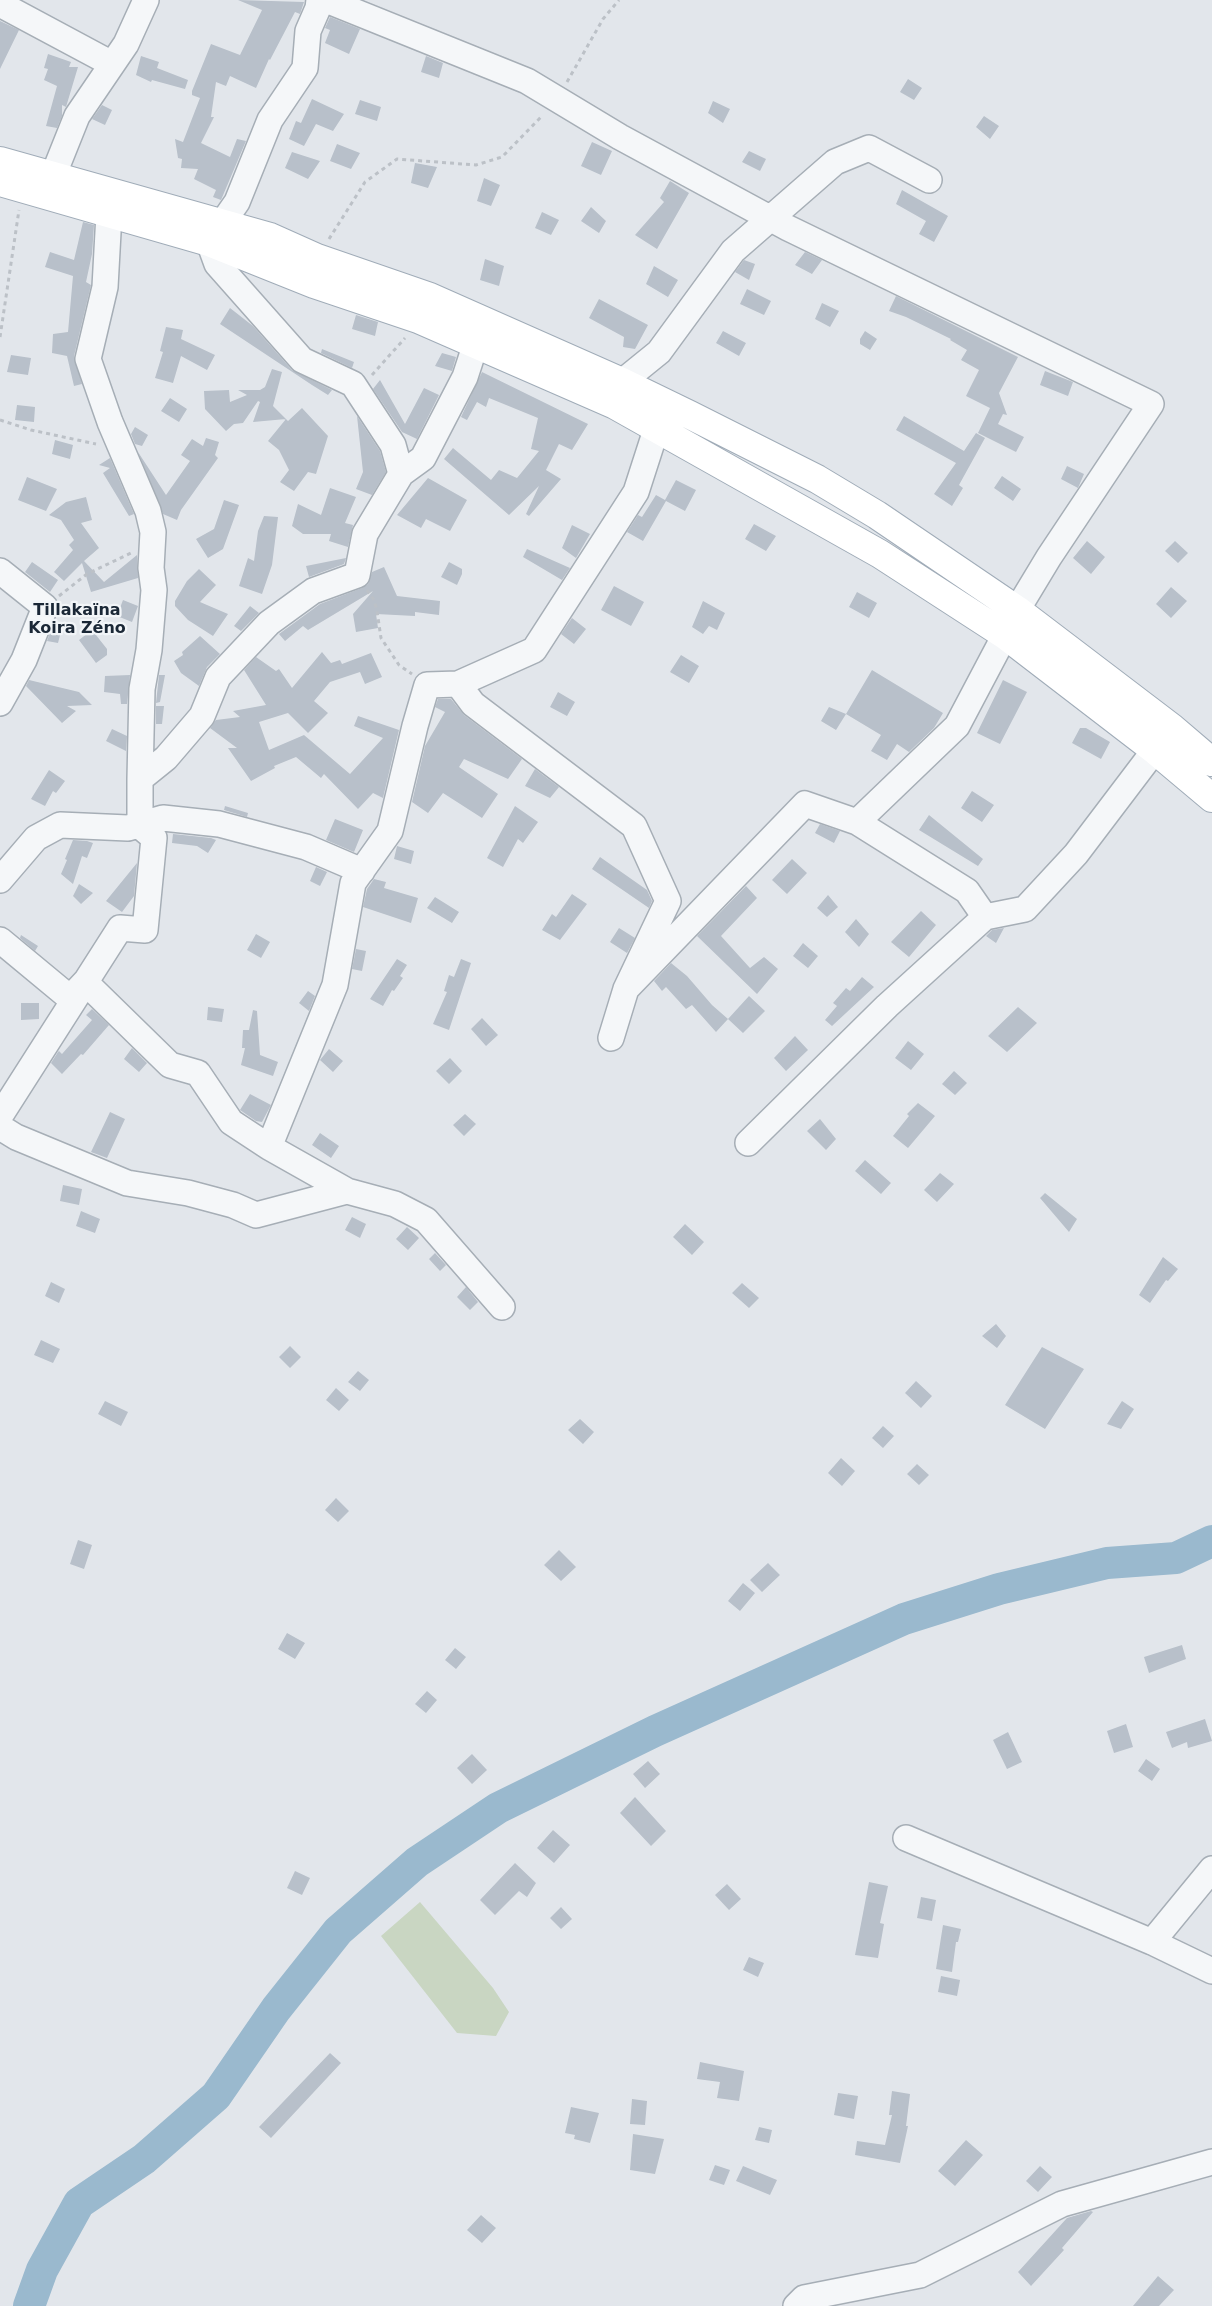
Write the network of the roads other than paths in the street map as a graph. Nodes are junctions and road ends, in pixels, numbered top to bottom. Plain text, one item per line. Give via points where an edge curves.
1 (146, 0) edge
2 (319, 0) edge
3 (326, 0) edge
4 (0, 4) edge
5 (112, 64) junction
6 (0, 161) edge
7 (53, 176) junction
8 (929, 180) dead end
9 (10, 184) edge
10 (109, 214) junction
11 (770, 218) junction
12 (215, 233) junction
13 (476, 344) junction
14 (622, 382) junction
15 (668, 404) junction
16 (656, 430) junction
17 (401, 474) junction
18 (0, 571) edge
19 (1017, 610) junction
20 (1005, 635) junction
21 (458, 684) junction
22 (0, 703) edge
23 (1172, 728) junction
24 (1156, 751) junction
25 (1212, 762) edge
26 (140, 779) junction
27 (1212, 798) edge
28 (857, 822) junction
29 (140, 826) junction
30 (362, 871) junction
31 (0, 880) edge
32 (985, 917) junction
33 (0, 940) edge
34 (85, 982) junction
35 (626, 989) junction
36 (611, 1038) dead end
37 (0, 1116) edge
38 (0, 1127) edge
39 (748, 1143) dead end
40 (269, 1147) junction
41 (347, 1191) junction
42 (502, 1307) dead end
43 (906, 1838) dead end
44 (1212, 1869) edge
45 (1152, 1942) junction
46 (1212, 1971) edge
47 (1212, 2162) edge
48 (796, 2306) edge

1 - 5 street via 126,44
2 - 12 street via 308,31 305,68 270,120 237,202
3 - 11 street via 527,81 620,137
4 - 5 street
5 - 7 street via 77,116
6 - 7 main road
7 - 12 main road
8 - 11 street via 869,148 835,162
9 - 10 main road
10 - 12 main road
10 - 26 street via 105,287 88,359 148,511 153,532 151,568 154,590 142,689
11 - 14 street via 732,251 658,352
11 - 19 street via 1151,404
12 - 13 main road via 314,284 418,319
12 - 14 main road via 270,237 317,258 430,297
12 - 17 street via 217,264 302,360 353,384 393,446
13 - 16 main road via 615,405
13 - 17 street via 465,377 423,458
14 - 15 main road
15 - 16 street
15 - 19 main road via 817,479
16 - 20 main road via 788,500 880,554
16 - 21 street via 636,492 534,650
17 - 26 street via 365,534 357,575 314,591 269,623 218,677 202,716 166,758
18 - 22 street via 45,607 24,660
19 - 23 main road
20 - 24 main road
20 - 28 street via 957,726
21 - 30 street via 427,684 390,831
21 - 35 street via 473,704 634,826 668,901
23 - 24 street
23 - 25 main road
24 - 27 main road
24 - 32 street via 1076,854 1025,909
26 - 29 street
28 - 32 street via 967,890
28 - 35 street via 805,804
29 - 30 street via 163,818 219,824 306,847
29 - 31 street via 60,825 36,838
29 - 34 street via 154,838 145,930 120,928
30 - 40 street via 353,884 335,985
32 - 39 street via 887,1006
33 - 34 street via 70,998
34 - 37 street
34 - 40 street via 170,1065 198,1073 231,1122
35 - 36 street
38 - 41 street via 16,1137 127,1183 188,1193 256,1216
40 - 41 street
41 - 42 street via 394,1204 426,1220
43 - 45 street
44 - 45 street
45 - 46 street
47 - 48 street via 1062,2204 920,2275 804,2298

